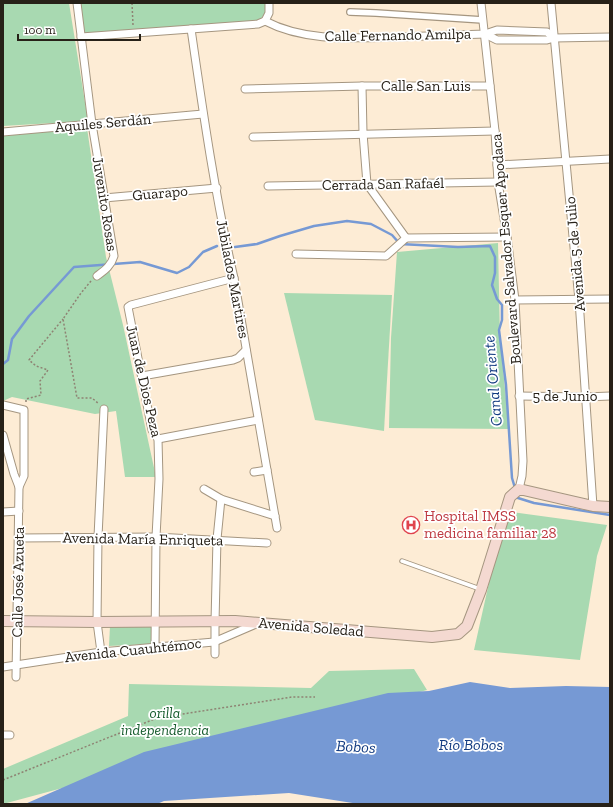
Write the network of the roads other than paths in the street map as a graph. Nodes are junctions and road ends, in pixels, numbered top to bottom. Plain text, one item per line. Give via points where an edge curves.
1 (77, 3) edge
2 (269, 3) edge
3 (481, 3) edge
4 (551, 3) edge
5 (350, 12) dead end
6 (483, 20) junction
7 (265, 21) junction
8 (191, 29) junction
9 (485, 34) junction
10 (81, 37) junction
11 (610, 37) edge
12 (554, 38) junction
13 (362, 86) junction
14 (490, 86) junction
15 (245, 89) dead end
16 (203, 114) junction
17 (92, 124) junction
18 (495, 131) junction
19 (3, 132) edge
20 (363, 133) junction
21 (253, 137) dead end
22 (610, 159) edge
23 (566, 161) junction
24 (497, 165) junction
25 (498, 182) junction
26 (367, 184) junction
27 (268, 186) dead end
28 (217, 188) junction
29 (104, 198) junction
30 (507, 237) junction
31 (406, 238) junction
32 (296, 254) dead end
33 (97, 276) road end
34 (234, 278) junction
35 (610, 299) edge
36 (515, 300) junction
37 (579, 300) junction
38 (246, 350) junction
39 (142, 376) junction
40 (519, 396) junction
41 (610, 396) edge
42 (586, 397) junction
43 (3, 405) edge
44 (104, 409) road end
45 (258, 420) junction
46 (3, 435) edge
47 (158, 439) junction
48 (267, 470) junction
49 (254, 472) dead end
50 (19, 487) junction
51 (204, 489) dead end
52 (519, 489) junction
53 (221, 499) junction
54 (593, 506) junction
55 (610, 507) edge
56 (19, 511) junction
57 (3, 512) edge
58 (275, 516) junction
59 (277, 528) dead end
60 (98, 537) junction
61 (156, 537) junction
62 (19, 538) junction
63 (217, 540) junction
64 (267, 543) dead end
65 (402, 561) dead end
66 (481, 590) junction
67 (3, 620) edge
68 (18, 621) junction
69 (156, 621) junction
70 (97, 622) junction
71 (215, 622) junction
72 (260, 622) junction
73 (214, 642) junction
74 (155, 647) junction
75 (101, 652) junction
76 (215, 654) dead end
77 (17, 665) junction
78 (3, 667) edge
79 (16, 677) dead end

1 - 10 street, Juvenito Rosas
2 - 7 street via 269,13
3 - 6 street, Boulevard Salvador Esquer Apodaca
4 - 12 street, Avenida 5 de Julio
5 - 6 street
6 - 9 street, Boulevard Salvador Esquer Apodaca
7 - 8 street via 258,24
7 - 9 street, Calle Fernando Amilpa via 279,28 308,35 347,38
8 - 10 street
8 - 16 street, Jubilados Martires
9 - 12 street, Calle Fernando Amilpa via 497,40
9 - 14 street, Boulevard Salvador Esquer Apodaca
10 - 17 street, Juvenito Rosas
11 - 12 street, Calle Fernando Amilpa
12 - 23 street, Avenida 5 de Julio
13 - 14 street, Calle San Luis
13 - 15 street, Calle San Luis
13 - 20 street
14 - 18 street, Boulevard Salvador Esquer Apodaca
16 - 17 street, Aquiles Serdán
16 - 28 street, Jubilados Martires
17 - 19 street, Aquiles Serdán
17 - 29 street, Juvenito Rosas
18 - 20 street
18 - 24 street, Boulevard Salvador Esquer Apodaca
20 - 21 street
20 - 26 street
22 - 23 street
23 - 24 street
23 - 37 street, Avenida 5 de Julio
24 - 25 street, Boulevard Salvador Esquer Apodaca
25 - 26 street, Cerrada San Rafaél
25 - 30 street, Boulevard Salvador Esquer Apodaca
26 - 27 street, Cerrada San Rafaél
26 - 31 street
28 - 29 street, Guarapo
28 - 34 street, Jubilados Martires
29 - 33 street, Juvenito Rosas via 114,256 112,263
30 - 31 street
30 - 36 street, Boulevard Salvador Esquer Apodaca
31 - 32 street via 386,256
34 - 38 street, Jubilados Martires
34 - 39 street, Juan de Dios Peza via 131,304 128,307
35 - 37 street
36 - 37 street
36 - 40 street, Boulevard Salvador Esquer Apodaca
37 - 42 street, Avenida 5 de Julio
38 - 39 street via 233,360
38 - 45 street, Jubilados Martires
39 - 47 street, Juan de Dios Peza via 152,430
40 - 42 street, 5 de Junio
40 - 52 street, Boulevard Salvador Esquer Apodaca via 523,461
41 - 42 street, 5 de Junio
42 - 54 street, Avenida 5 de Julio
43 - 50 street, Calle José Azueta via 24,410 24,476
44 - 60 street
45 - 47 street
45 - 48 street, Jubilados Martires
46 - 50 street, Calle José Azueta
47 - 61 street, Juan de Dios Peza
48 - 49 street
48 - 58 street, Jubilados Martires
50 - 56 street, Calle José Azueta
51 - 53 street
52 - 54 main road
52 - 66 main road, Avenida Soledad via 510,497
53 - 58 street
53 - 63 street
54 - 55 main road
56 - 57 street
56 - 62 street, Calle José Azueta
58 - 59 street, Jubilados Martires
60 - 61 street, Avenida María Enriqueta
60 - 62 street, Avenida María Enriqueta
60 - 70 street
61 - 63 street, Avenida María Enriqueta
61 - 69 street, Juan de Dios Peza
62 - 68 street, Calle José Azueta
63 - 64 street, Avenida María Enriqueta
63 - 71 street
65 - 66 lane
66 - 72 main road, Avenida Soledad via 467,626 458,634 446,636 432,637
67 - 68 main road, Avenida Soledad
68 - 70 main road, Avenida Soledad
68 - 77 street, Calle José Azueta
69 - 70 main road, Avenida Soledad
69 - 71 main road, Avenida Soledad
69 - 74 street, Juan de Dios Peza
70 - 75 street
71 - 72 main road, Avenida Soledad
71 - 73 street
72 - 73 street, Avenida Cuauhtémoc
73 - 74 street, Avenida Cuauhtémoc
73 - 76 street
74 - 75 street, Avenida Cuauhtémoc
75 - 77 street, Avenida Cuauhtémoc
77 - 78 street, Avenida Cuauhtémoc
77 - 79 street, Calle José Azueta

